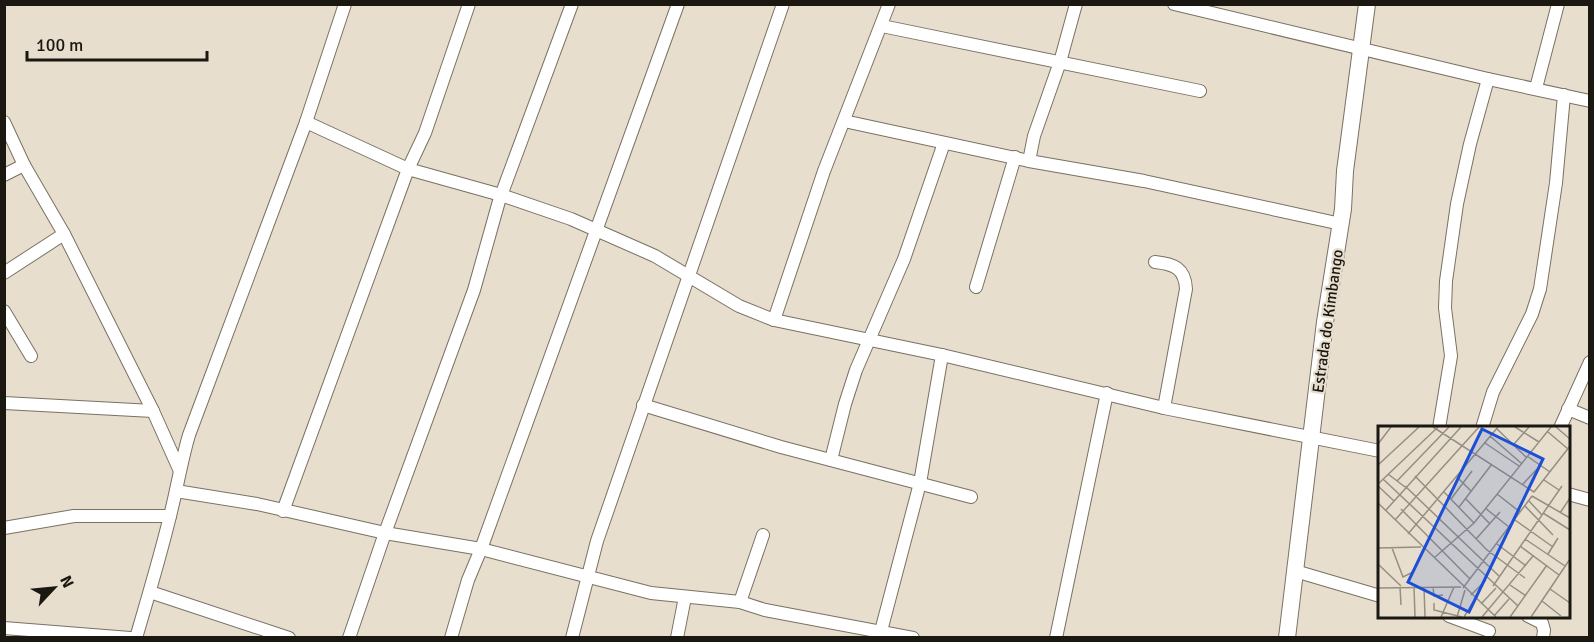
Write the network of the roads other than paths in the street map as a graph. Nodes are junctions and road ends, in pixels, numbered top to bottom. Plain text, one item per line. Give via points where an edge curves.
1 (345, 4) edge
2 (469, 4) edge
3 (572, 4) edge
4 (678, 4) edge
5 (783, 4) edge
6 (889, 4) edge
7 (1076, 4) edge
8 (1174, 4) edge
9 (1367, 4) edge
10 (1558, 4) edge
11 (882, 26) junction
12 (1361, 50) junction
13 (1060, 62) junction
14 (1488, 79) junction
15 (1536, 88) junction
16 (1200, 91) dead end
17 (1564, 95) junction
18 (1590, 101) edge
19 (844, 121) junction
20 (4, 122) edge
21 (306, 122) junction
22 (944, 143) junction
23 (1015, 157) junction
24 (1029, 161) junction
25 (24, 165) junction
26 (408, 169) junction
27 (4, 175) edge
28 (501, 195) junction
29 (1341, 224) junction
30 (597, 230) junction
31 (64, 234) junction
32 (1155, 262) dead end
33 (4, 273) edge
34 (690, 276) junction
35 (976, 287) dead end
36 (4, 311) edge
37 (774, 320) junction
38 (870, 340) junction
39 (942, 355) junction
40 (31, 356) dead end
41 (1590, 362) edge
42 (1107, 393) junction
43 (4, 403) edge
44 (644, 405) junction
45 (1164, 408) junction
46 (1568, 410) junction
47 (153, 411) junction
48 (1590, 418) edge
49 (1439, 426) edge
50 (1483, 426) edge
51 (1561, 426) edge
52 (1313, 437) junction
53 (1378, 451) edge
54 (831, 460) junction
55 (179, 469) junction
56 (920, 483) junction
57 (176, 490) junction
58 (1570, 494) edge
59 (971, 497) dead end
60 (1590, 500) edge
61 (283, 511) junction
62 (170, 516) junction
63 (4, 528) edge
64 (385, 532) junction
65 (763, 535) dead end
66 (482, 549) junction
67 (1295, 572) junction
68 (588, 576) junction
69 (150, 592) junction
70 (1378, 595) edge
71 (685, 597) junction
72 (740, 602) junction
73 (1454, 618) edge
74 (1532, 618) edge
75 (4, 628) edge
76 (1489, 631) dead end
77 (881, 632) junction
78 (30, 633) edge
79 (130, 638) edge
80 (136, 638) edge
81 (289, 638) edge
82 (349, 638) edge
83 (452, 638) edge
84 (572, 638) edge
85 (676, 638) edge
86 (913, 638) edge
87 (1056, 638) edge
88 (1287, 638) edge
89 (1543, 638) edge

1 - 21 street
2 - 26 street via 425,133
3 - 28 street
4 - 30 street
5 - 34 street
6 - 11 street
7 - 13 street
8 - 12 street
9 - 12 street, Estrada do Kimbango
10 - 15 street
11 - 13 street
11 - 19 street
12 - 14 street
12 - 29 street, Estrada do Kimbango
13 - 16 street
13 - 24 street
14 - 15 street
14 - 49 street via 1457,204 1446,281 1451,356
15 - 17 street
17 - 18 street
17 - 50 street via 1540,289 1526,327 1493,392
19 - 22 street
19 - 37 street via 803,228
20 - 25 street
21 - 26 street
21 - 55 street
22 - 23 street
22 - 38 street via 919,220
23 - 24 street
23 - 35 street
24 - 29 street via 1144,181
25 - 27 street
25 - 31 street
26 - 28 street
26 - 61 street
28 - 30 street
28 - 64 street via 474,290
29 - 52 street, Estrada do Kimbango via 1325,322
30 - 34 street
30 - 66 street
31 - 33 street
31 - 47 street
32 - 45 street via 1176,266 1186,282
34 - 37 street via 739,306
34 - 44 street
36 - 40 street
37 - 38 street
38 - 39 street
38 - 54 street via 845,404
39 - 42 street
39 - 56 street
41 - 46 street
42 - 45 street
42 - 87 street
43 - 47 street
44 - 54 street
44 - 68 street
45 - 52 street
46 - 48 street
46 - 51 street
47 - 55 street
52 - 53 street
52 - 67 street, Estrada do Kimbango
54 - 56 street
55 - 57 street
56 - 59 street
56 - 77 street
57 - 61 street
57 - 62 street
58 - 60 street
61 - 64 street
62 - 63 street via 74,516
62 - 69 street
64 - 66 street
64 - 82 street
65 - 72 street
66 - 68 street
66 - 83 street via 468,580
67 - 70 street
67 - 88 street, Estrada do Kimbango
68 - 71 street via 651,593
68 - 84 street
69 - 80 street
69 - 81 street
71 - 72 street
71 - 85 street
72 - 77 street
73 - 76 street
74 - 89 street via 1542,623
75 - 78 street
77 - 86 street
78 - 79 street

